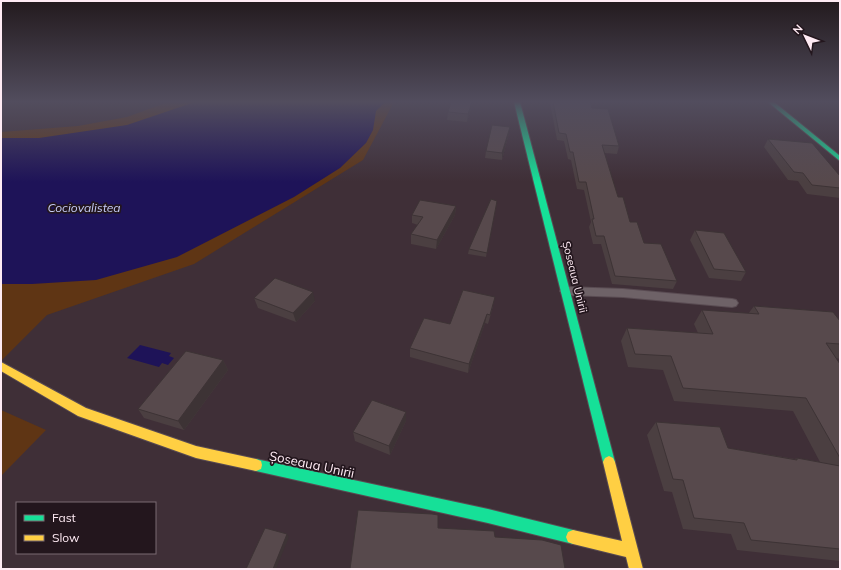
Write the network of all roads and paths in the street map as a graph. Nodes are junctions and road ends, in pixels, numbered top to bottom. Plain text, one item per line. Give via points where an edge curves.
1 (524, 129) edge
2 (803, 129) edge
3 (840, 159) edge
4 (566, 291) junction
5 (732, 303) dead end
6 (1, 366) edge
7 (632, 551) junction
8 (636, 569) edge

1 - 4 main road, Șoseaua Unirii
2 - 3 main road
4 - 5 lane via 623,293
4 - 7 main road, Șoseaua Unirii
6 - 7 main road, Șoseaua Unirii via 82,412 196,452 488,516
7 - 8 main road, Șoseaua Unirii

